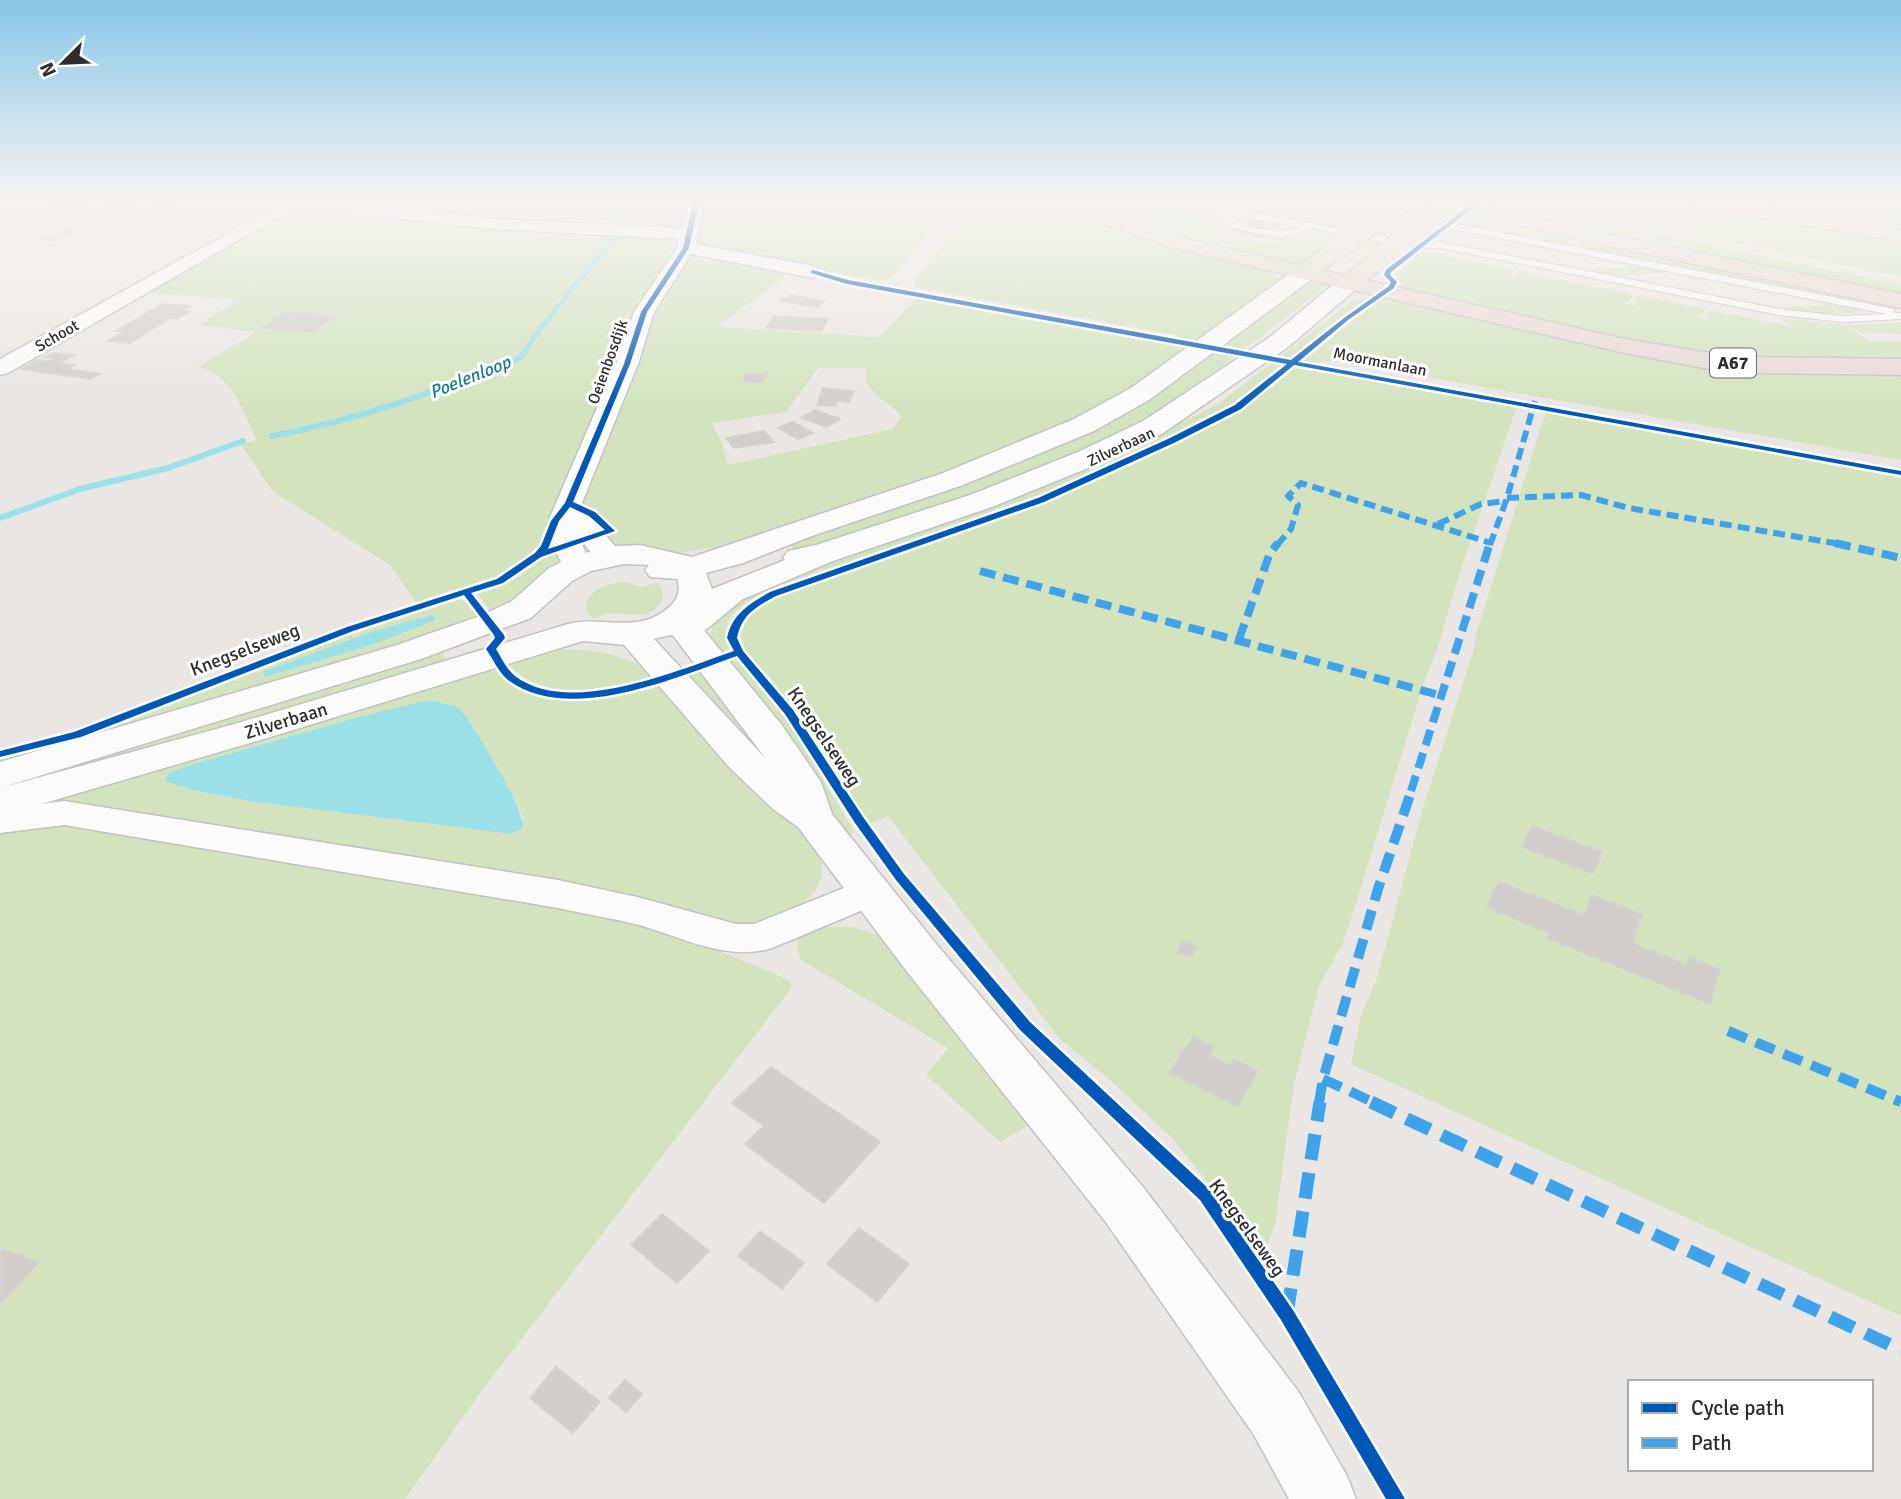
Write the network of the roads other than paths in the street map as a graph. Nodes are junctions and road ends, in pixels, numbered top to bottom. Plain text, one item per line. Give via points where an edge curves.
1 (176, 268) edge
2 (671, 268) edge
3 (797, 268) edge
4 (1280, 268) edge
5 (1312, 268) edge
6 (1368, 268) edge
7 (1556, 268) edge
8 (1667, 268) edge
9 (1745, 268) edge
10 (1837, 268) edge
11 (813, 272) dead end
12 (1304, 274) junction
13 (1901, 281) edge
14 (1348, 284) junction
15 (1901, 300) edge
16 (1901, 315) edge
17 (1901, 367) edge
18 (0, 368) edge
19 (569, 503) junction
20 (610, 556) junction
21 (579, 571) junction
22 (688, 596) junction
23 (552, 615) junction
24 (642, 645) junction
25 (0, 775) edge
26 (0, 802) edge
27 (813, 818) junction
28 (0, 821) edge
29 (869, 892) junction
30 (1324, 1499) edge

1 - 18 street, Schoot
2 - 19 street, Oeienbosdijk via 644,312
3 - 11 street
4 - 12 highway, A67
5 - 12 main road, Zilverbaan, bridge
6 - 14 main road, Zilverbaan, bridge
7 - 16 lane via 1779,312 1843,319
8 - 16 lane
9 - 15 highway
10 - 13 highway
12 - 14 highway, A67
12 - 22 main road, Zilverbaan via 1140,394 1084,425 953,479 801,529
14 - 17 highway, A67 via 1703,360 1779,368
14 - 22 main road, Zilverbaan via 1279,342 1153,427 981,501 822,554 803,566 730,592
19 - 20 street
19 - 21 street, Oeienbosdijk via 562,530
20 - 21 main road
20 - 22 main road via 643,555
21 - 22 main road via 616,566 663,570
21 - 23 main road via 555,579
22 - 23 main road via 634,634 590,630
22 - 24 main road
22 - 27 main road via 801,782
23 - 24 main road via 596,644
23 - 25 main road, Zilverbaan via 502,618 408,652
23 - 26 main road, Zilverbaan via 251,731
24 - 27 main road via 784,799
27 - 29 main road
28 - 29 street via 64,813 558,894 736,939 758,937
29 - 30 main road via 1124,1204 1276,1413

